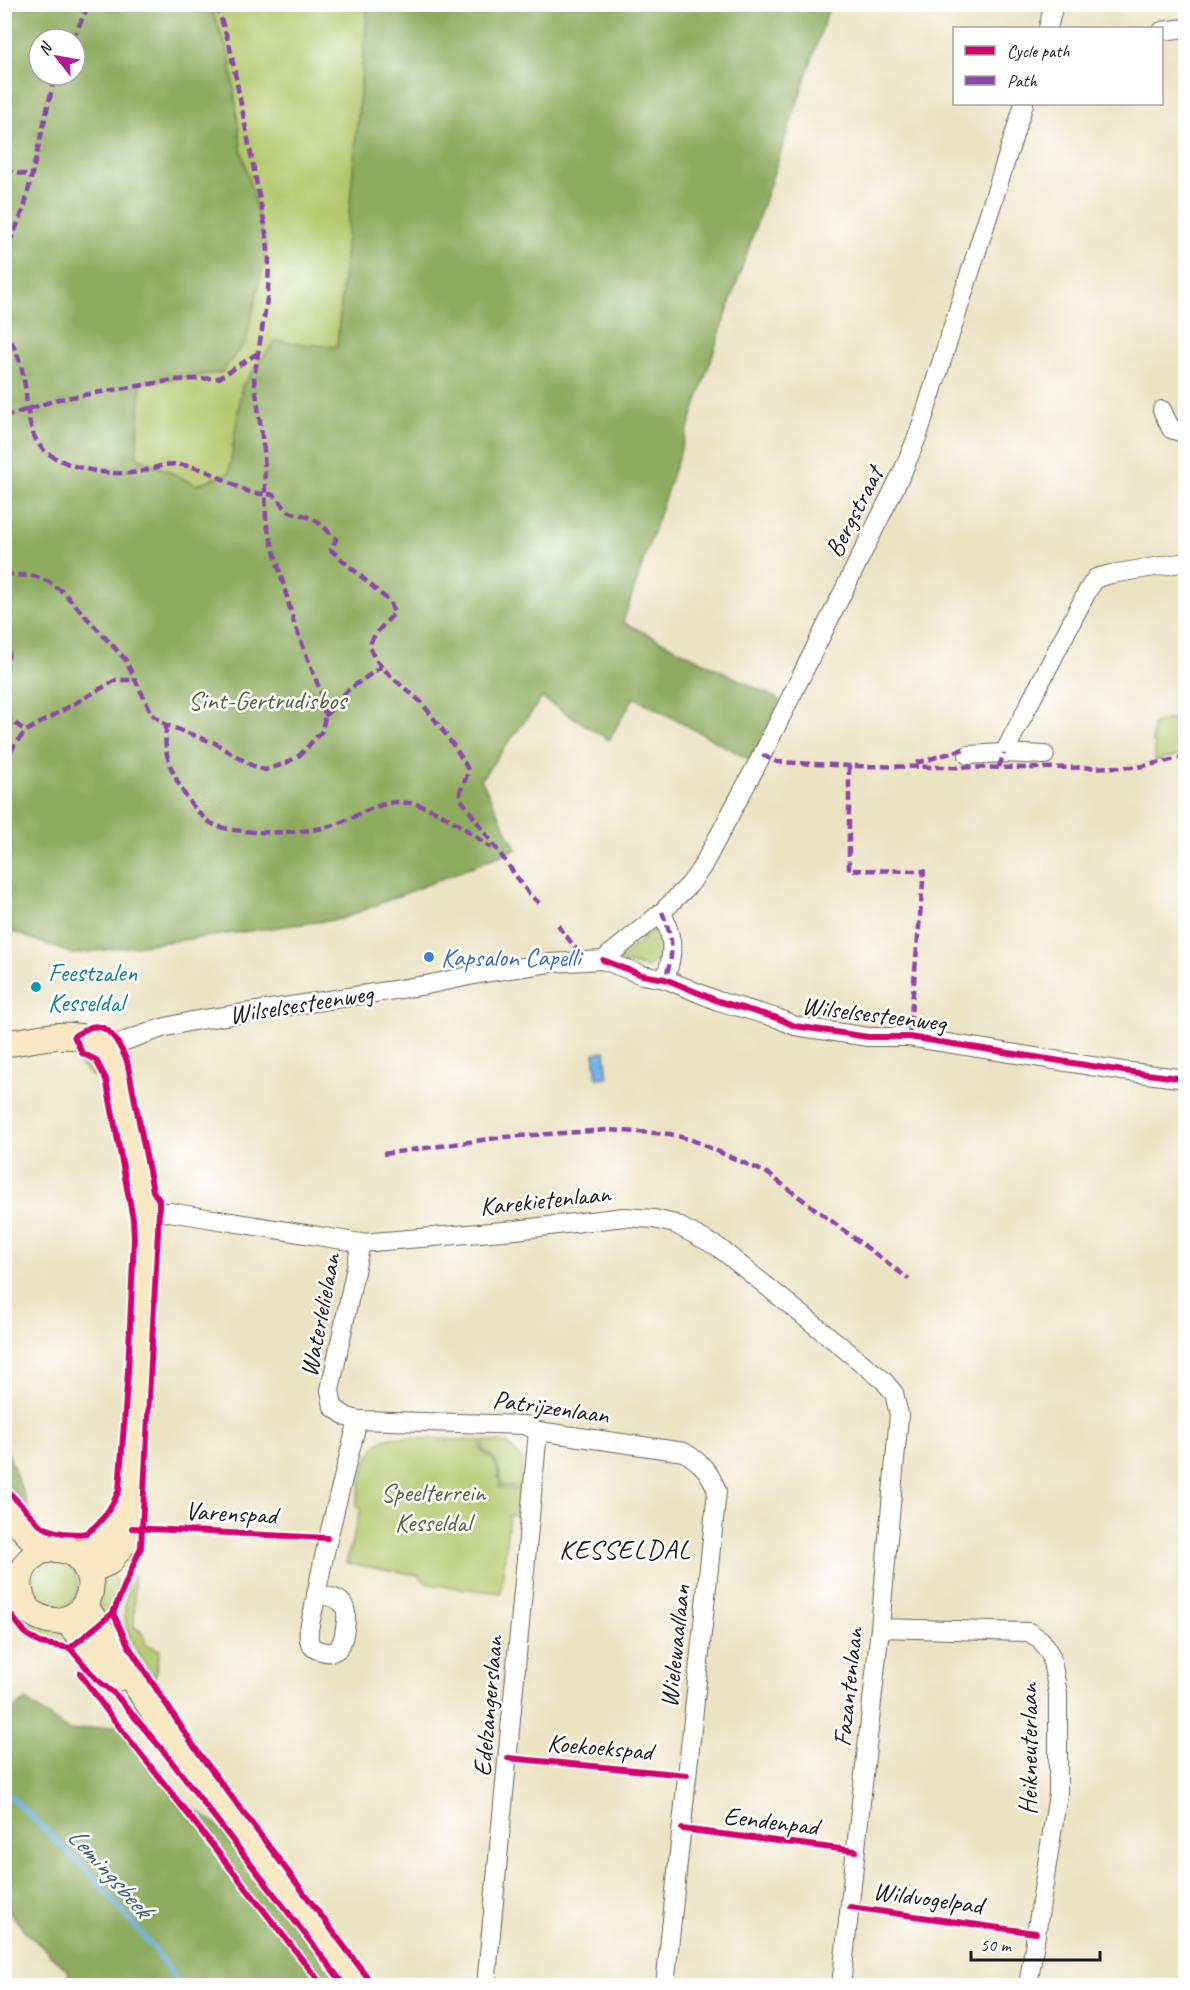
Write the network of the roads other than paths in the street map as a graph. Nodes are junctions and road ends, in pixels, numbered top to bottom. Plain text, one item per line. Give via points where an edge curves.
1 (1054, 4) edge
2 (1048, 27) edge
3 (1185, 28) edge
4 (1163, 31) edge
5 (1024, 105) edge
6 (1162, 410) dead end
7 (1185, 434) edge
8 (1185, 562) edge
9 (1004, 753) junction
10 (968, 755) dead end
11 (1045, 755) dead end
12 (662, 912) junction
13 (603, 960) junction
14 (665, 979) junction
15 (4, 1044) edge
16 (105, 1048) junction
17 (1185, 1079) edge
18 (145, 1213) junction
19 (361, 1242) junction
20 (894, 1393) joint
21 (358, 1420) junction
22 (538, 1431) junction
23 (131, 1491) junction
24 (717, 1491) joint
25 (4, 1508) edge
26 (4, 1528) edge
27 (59, 1551) junction
28 (23, 1568) junction
29 (88, 1571) junction
30 (316, 1594) dead end
31 (75, 1613) junction
32 (880, 1628) junction
33 (360, 1986) edge
34 (486, 1986) edge
35 (665, 1986) edge
36 (841, 1986) edge
37 (1028, 1986) edge

1 - 2 street
3 - 4 street
5 - 12 street, Bergstraat via 922,424 903,471 713,849 690,884
6 - 7 street via 1171,429
8 - 9 street via 1096,578
9 - 10 street
9 - 11 street
12 - 13 street
12 - 14 street via 669,929 672,957
13 - 14 street, Wilselsesteenweg
13 - 16 street, Wilselsesteenweg via 550,963 192,1021
14 - 17 street, Wilselsesteenweg via 717,1001 795,1026 868,1037 919,1039
15 - 16 street via 79,1036
16 - 18 street via 116,1072
18 - 19 street, Karekietenlaan via 170,1212
18 - 23 street via 147,1248
19 - 20 street, Karekietenlaan via 624,1217 675,1224 718,1247
19 - 21 street, Waterlelielaan via 330,1390 333,1407
20 - 32 street, Fazantenlaan via 899,1415
21 - 22 street, Patrijzenlaan via 525,1425
21 - 30 street
22 - 24 street, Patrijzenlaan via 684,1452 708,1470
22 - 34 street, Edelzangerslaan
23 - 27 street via 120,1520 97,1546 84,1552
23 - 29 street via 132,1528 109,1562
24 - 35 street, Wielewaallaan
25 - 27 street via 29,1535
26 - 28 street via 22,1558
27 - 28 street via 29,1559
27 - 29 street via 80,1558
28 - 31 street via 20,1592 28,1609 42,1619 55,1621
29 - 31 street via 91,1591
31 - 33 street via 94,1654 169,1735
32 - 36 street, Fazantenlaan
32 - 37 street, Heikneuterlaan via 1029,1632 1041,1640 1051,1656 1058,1693 1058,1794

